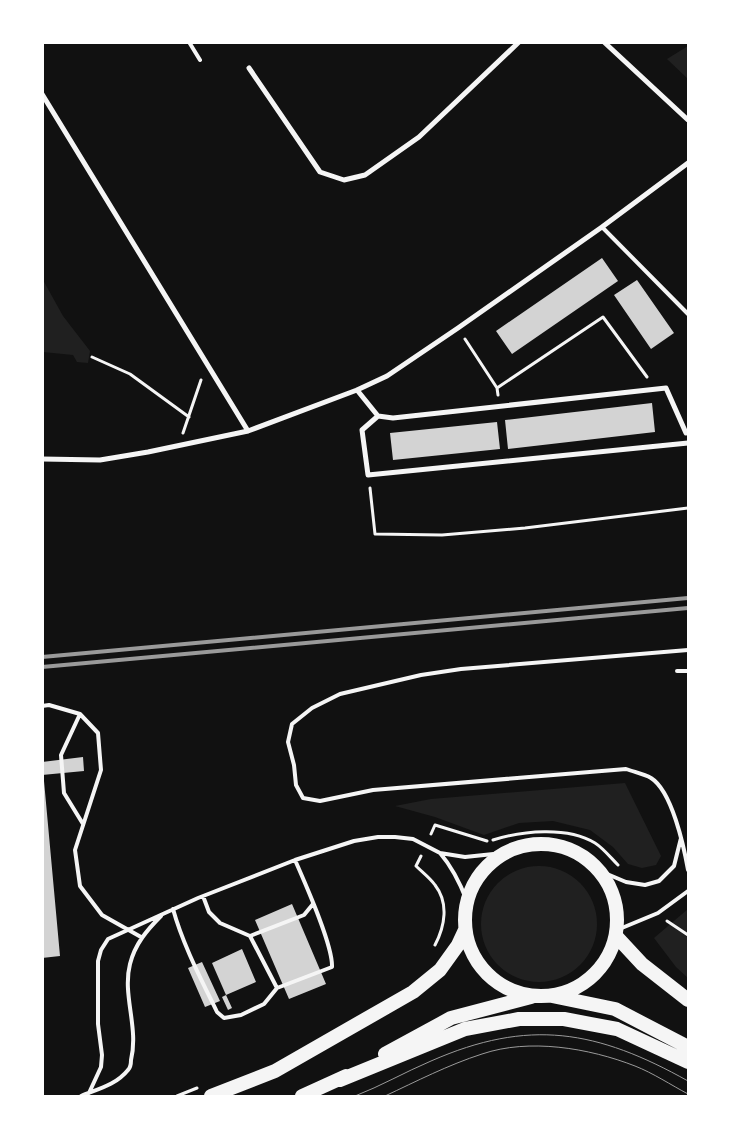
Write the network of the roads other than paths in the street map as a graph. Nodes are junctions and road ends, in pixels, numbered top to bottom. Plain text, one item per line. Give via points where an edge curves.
1 (189, 42) edge
2 (519, 42) edge
3 (604, 42) edge
4 (200, 60) dead end
5 (249, 68) dead end
6 (42, 94) edge
7 (688, 120) edge
8 (688, 162) edge
9 (602, 227) junction
10 (688, 314) edge
11 (357, 390) junction
12 (378, 416) junction
13 (248, 431) junction
14 (686, 433) dead end
15 (688, 443) edge
16 (42, 459) edge
17 (688, 650) edge
18 (677, 671) dead end
19 (688, 671) edge
20 (42, 706) edge
21 (80, 714) junction
22 (83, 824) junction
23 (681, 836) junction
24 (440, 853) junction
25 (503, 854) junction
26 (295, 860) junction
27 (688, 868) edge
28 (600, 871) junction
29 (688, 891) edge
30 (203, 896) junction
31 (467, 901) junction
32 (313, 904) junction
33 (173, 909) junction
34 (163, 914) junction
35 (128, 929) junction
36 (465, 930) junction
37 (616, 933) junction
38 (250, 936) junction
39 (141, 937) junction
40 (277, 988) junction
41 (552, 995) junction
42 (534, 996) junction
43 (688, 1000) edge
44 (688, 1047) edge
45 (688, 1062) edge
46 (340, 1080) junction
47 (207, 1091) edge
48 (89, 1093) junction
49 (81, 1096) edge
50 (302, 1096) edge

1 - 4 lane
2 - 5 street via 419,137 364,174 344,180 320,172
3 - 7 street
6 - 13 street
8 - 9 street
9 - 10 lane
9 - 11 street via 387,376
11 - 12 street
11 - 13 street
12 - 14 street via 393,418 666,388
12 - 15 street via 362,430 368,475
13 - 16 street via 100,460
17 - 23 lane via 421,675 340,694 312,708 292,724 288,742 296,785 303,798 320,801 373,790 626,769 652,778 665,792
18 - 19 lane
20 - 21 lane
21 - 22 lane via 61,755 64,793
21 - 22 lane via 98,733 101,770
22 - 35 lane via 75,850 80,886 102,915
23 - 27 lane
23 - 28 lane via 674,866 659,881 645,885 626,882
24 - 25 lane via 466,857
24 - 26 lane via 413,839 378,837 354,841
24 - 31 lane via 459,880
25 - 28 highway via 521,846 553,844 570,849
25 - 31 highway via 485,868
26 - 30 lane
26 - 32 lane
28 - 37 highway via 615,902
29 - 37 lane via 658,913
30 - 33 lane
30 - 38 lane via 209,912 220,923
31 - 36 highway
32 - 38 lane via 304,915
32 - 40 lane via 332,967
33 - 34 lane
33 - 40 lane via 187,950 217,1012 224,1018 241,1015 264,1004
34 - 35 lane
34 - 39 lane
35 - 39 lane
35 - 48 lane via 108,939 101,950 98,1024 102,1055
36 - 42 highway via 468,944 487,974 513,991
36 - 47 highway via 440,970 413,992 275,1071
37 - 41 highway via 607,957 592,976 573,989
37 - 43 highway via 642,964
38 - 40 lane
39 - 48 lane via 130,963 128,981 134,1024 134,1050 129,1069 115,1083
41 - 42 highway
41 - 44 highway via 615,1009
42 - 46 highway via 451,1018
45 - 46 highway via 617,1029 564,1019 520,1019 465,1029
46 - 50 highway
48 - 49 lane

